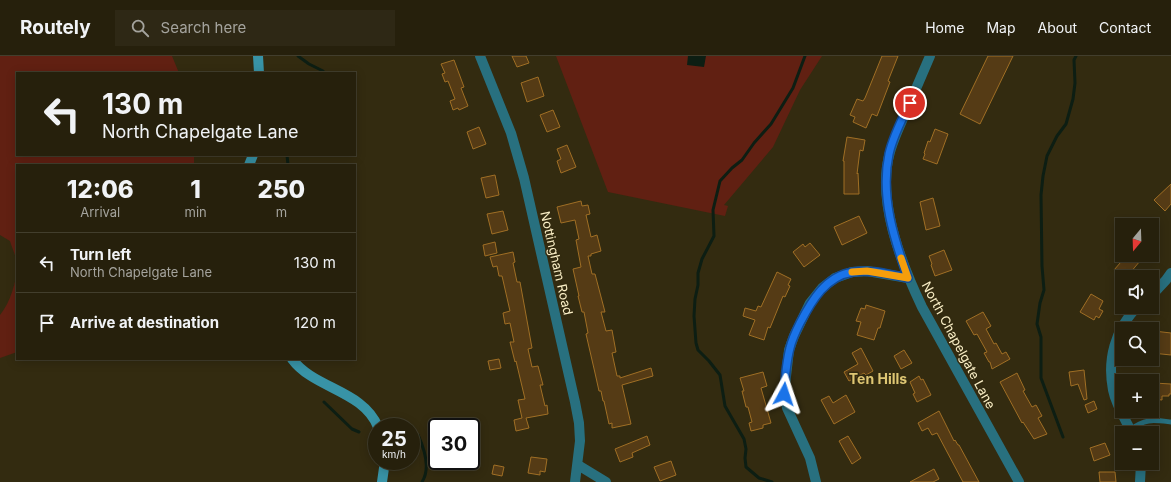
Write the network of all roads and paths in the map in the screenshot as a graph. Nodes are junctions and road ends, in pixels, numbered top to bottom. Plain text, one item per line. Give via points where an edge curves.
1 (258, 56) edge
2 (480, 56) edge
3 (930, 56) edge
4 (259, 72) edge
5 (1171, 273) edge
6 (908, 278) junction
7 (1159, 288) edge
8 (1132, 314) edge
9 (293, 360) edge
10 (372, 418) edge
11 (1171, 422) edge
12 (1129, 426) edge
13 (1136, 426) edge
14 (578, 465) junction
15 (384, 470) edge
16 (1141, 470) edge
17 (382, 482) edge
18 (575, 482) edge
19 (606, 482) edge
20 (816, 482) edge
21 (1019, 482) edge
22 (1140, 482) edge

1 - 4 street
2 - 14 street, Nottingham Road via 511,133 524,178 579,423
3 - 6 street, North Chapelgate Lane via 896,135 887,170 886,199
5 - 7 street
6 - 20 street via 867,271 852,272 835,278 822,288 810,303 794,336 789,350 784,394 787,408 810,458
6 - 21 street, North Chapelgate Lane
8 - 12 street via 1118,333 1111,372 1113,391
9 - 10 street via 306,373 357,402
11 - 13 lane via 1151,420
14 - 18 street, Nottingham Road
14 - 19 street
15 - 17 street
16 - 22 street

